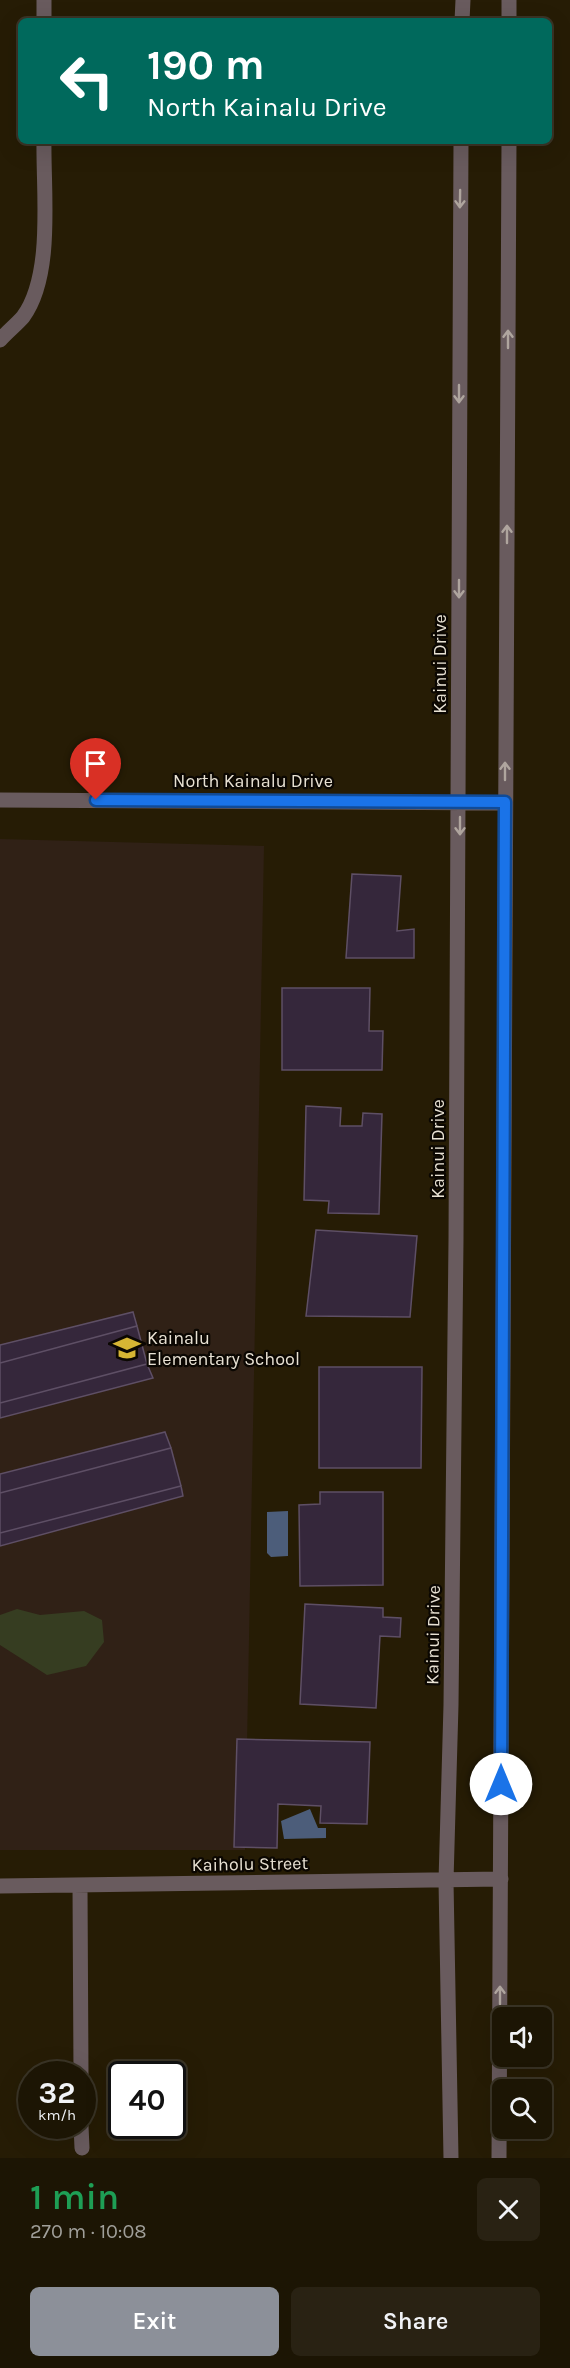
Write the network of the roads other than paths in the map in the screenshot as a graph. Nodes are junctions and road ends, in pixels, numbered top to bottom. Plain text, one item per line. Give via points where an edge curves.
1 (44, 0) edge
2 (463, 0) edge
3 (509, 0) edge
4 (44, 18) edge
5 (462, 18) edge
6 (509, 18) edge
7 (44, 144) edge
8 (461, 144) edge
9 (508, 144) edge
10 (0, 340) edge
11 (0, 800) edge
12 (460, 802) junction
13 (505, 802) junction
14 (501, 1880) junction
15 (446, 1881) junction
16 (0, 1886) edge
17 (80, 1886) junction
18 (81, 2061) edge
19 (81, 2139) edge
20 (81, 2148) dead end
21 (451, 2158) edge
22 (499, 2158) edge

1 - 4 street
2 - 5 street
3 - 6 street
7 - 10 street via 39,282 23,316
8 -> 12 street, Kainui Drive
13 -> 9 street
11 - 12 street, North Kainalu Drive
12 - 13 street, North Kainalu Drive
12 -> 15 street, Kainui Drive via 452,1682
13 - 14 street
14 - 15 street, Kaiholu Street
22 -> 14 street
15 - 17 street, Kaiholu Street
15 - 21 street, Kainui Drive
16 - 17 street, Kaiholu Street
17 - 18 street
19 - 20 street

